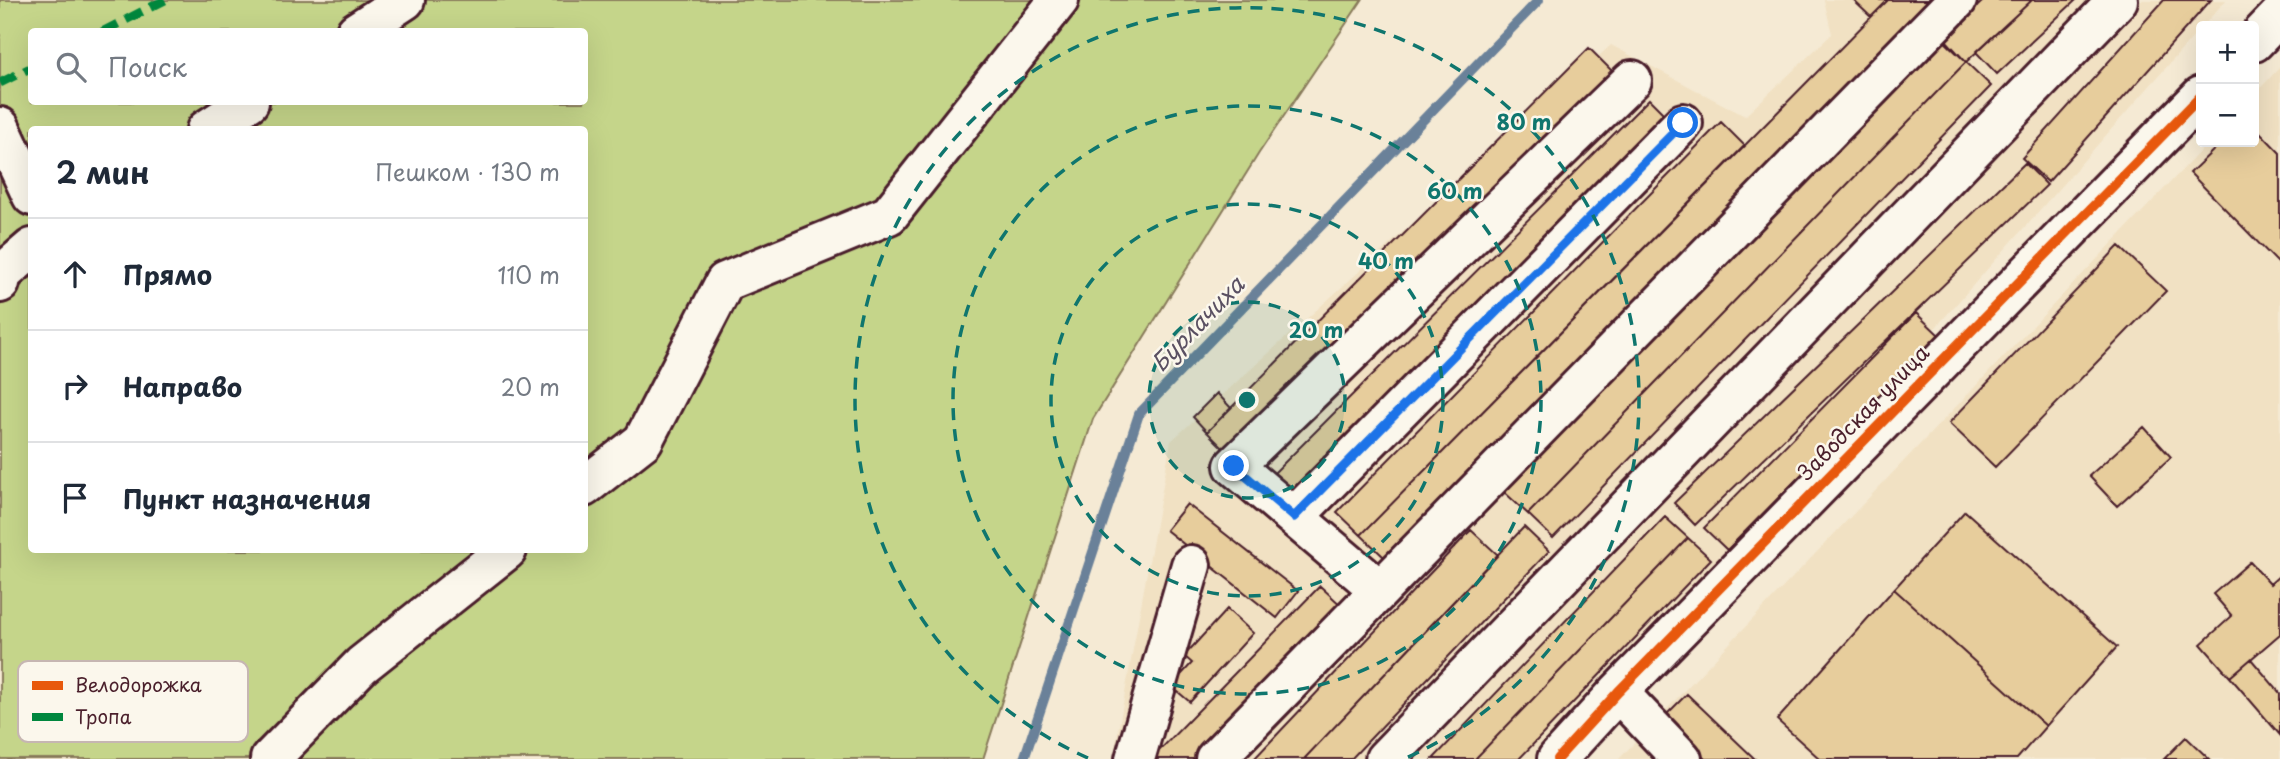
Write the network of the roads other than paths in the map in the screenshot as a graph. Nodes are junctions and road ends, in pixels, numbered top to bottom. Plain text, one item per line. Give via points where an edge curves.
1 (405, 0) edge
2 (1059, 0) edge
3 (1957, 0) edge
4 (2118, 0) edge
5 (2280, 15) edge
6 (362, 28) edge
7 (2259, 37) edge
8 (1632, 80) dead end
9 (2196, 101) edge
10 (244, 105) edge
11 (1683, 123) dead end
12 (212, 126) edge
13 (0, 127) edge
14 (28, 187) edge
15 (28, 251) edge
16 (0, 283) edge
17 (588, 484) edge
18 (1294, 517) junction
19 (503, 553) edge
20 (1191, 565) dead end
21 (1380, 590) junction
22 (1618, 692) junction
23 (270, 759) edge
24 (1135, 759) edge
25 (1215, 759) edge
26 (1385, 759) edge
27 (1557, 759) edge
28 (1682, 759) edge

1 - 6 street
2 - 17 street via 889,215 725,282 643,441
3 - 21 street
4 - 26 street
5 - 7 street
8 - 18 street via 1234,466
9 - 22 street, Заводская улица
10 - 12 street
11 - 18 street
13 - 14 street
15 - 16 street via 2,274
18 - 21 street
19 - 23 street via 362,665
20 - 24 street
21 - 25 street
22 - 27 street, Заводская улица
22 - 28 street

